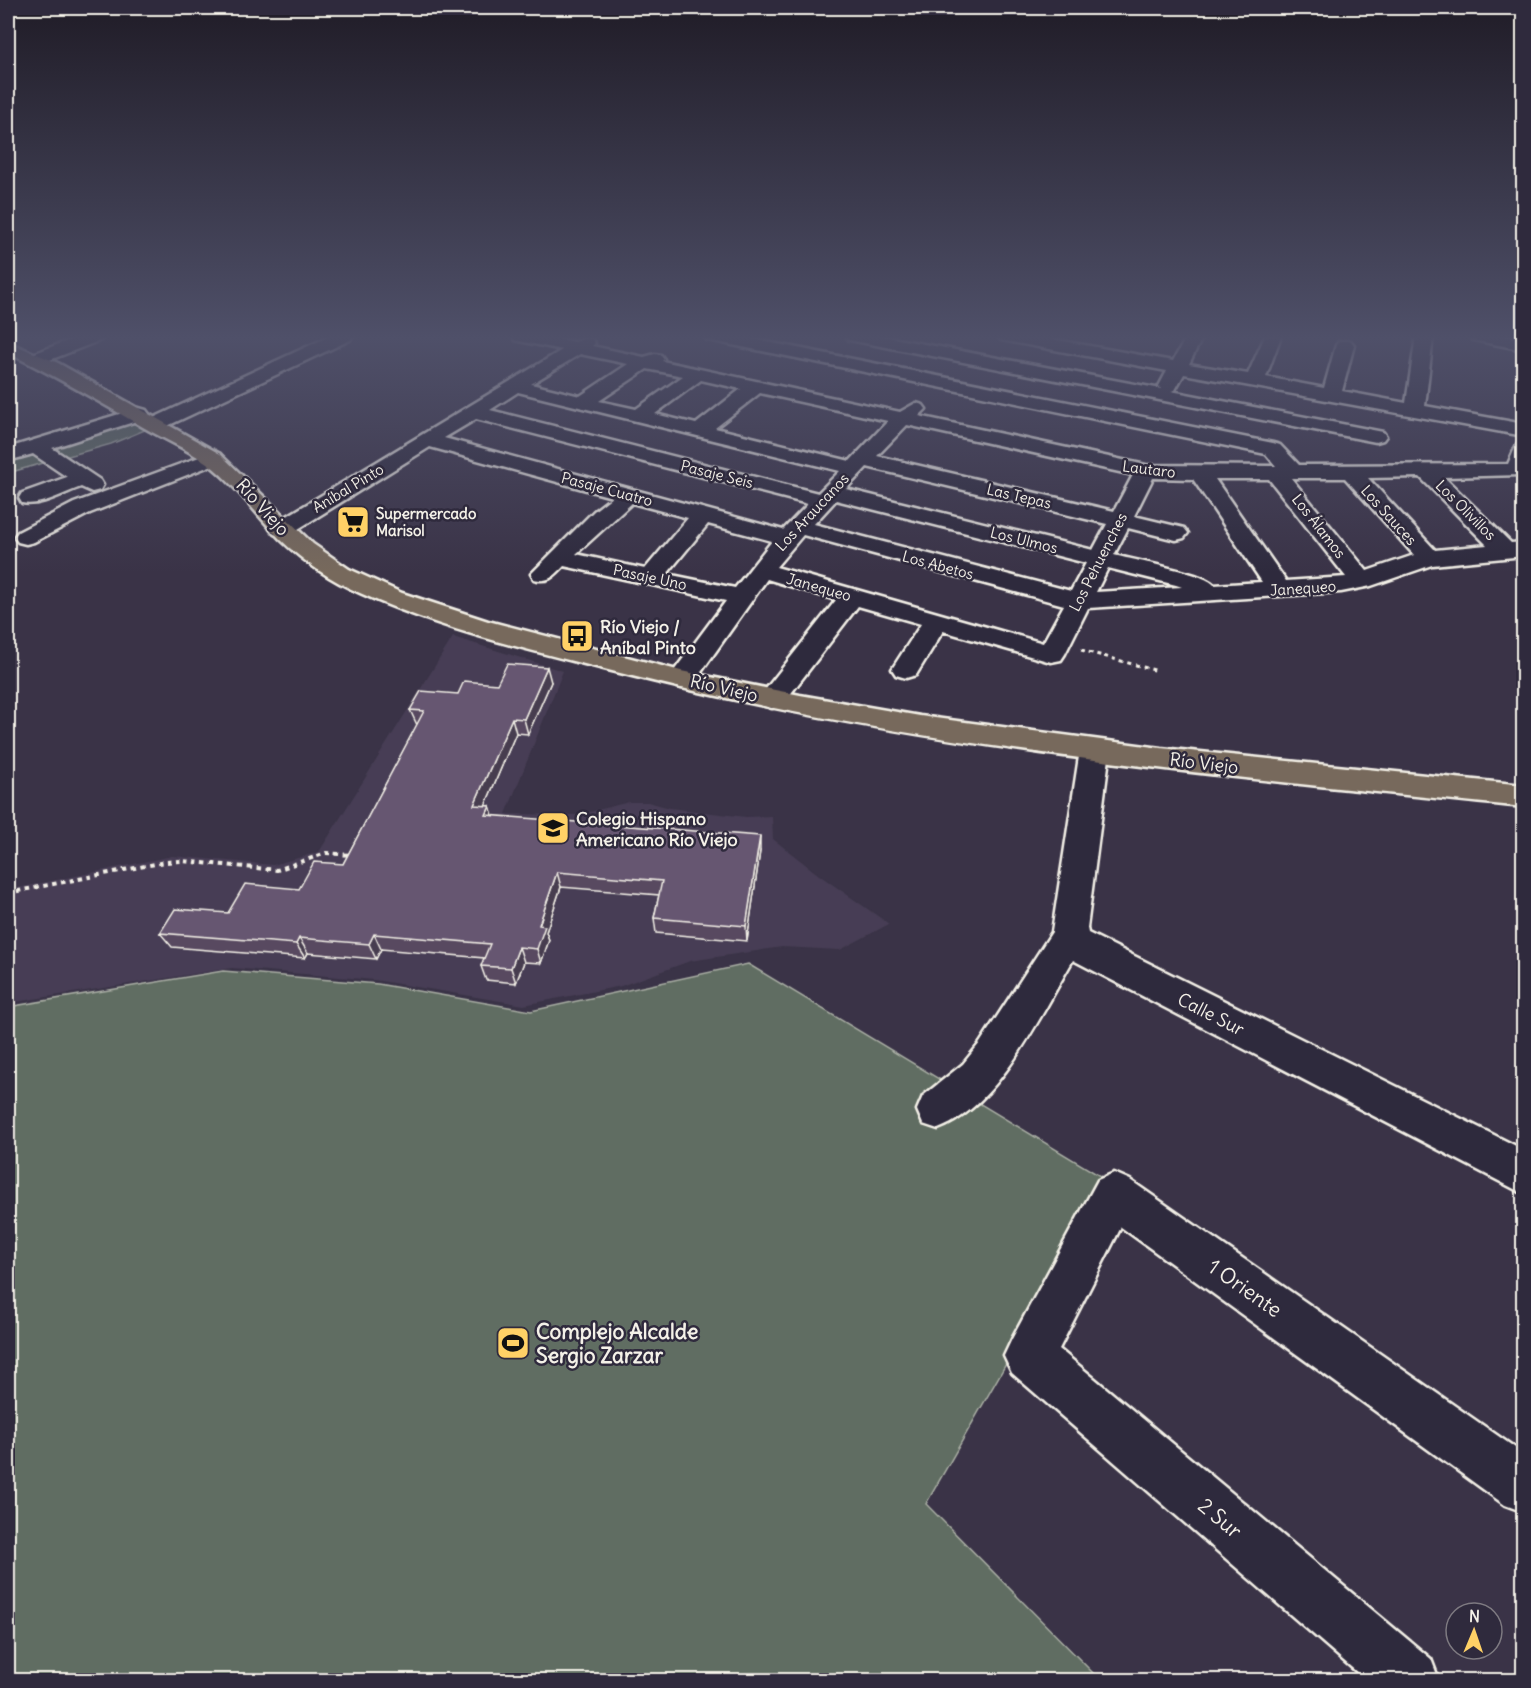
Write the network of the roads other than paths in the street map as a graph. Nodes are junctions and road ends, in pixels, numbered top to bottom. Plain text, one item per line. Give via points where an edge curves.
1 (139, 415) edge
2 (157, 415) edge
3 (468, 415) edge
4 (484, 415) edge
5 (634, 415) joint
6 (720, 415) edge
7 (893, 415) edge
8 (908, 415) edge
9 (1036, 415) edge
10 (1154, 415) edge
11 (1266, 415) edge
12 (1421, 415) edge
13 (1441, 415) edge
14 (147, 419) junction
15 (904, 419) junction
16 (1008, 421) dead end
17 (1524, 430) edge
18 (699, 431) junction
19 (1424, 432) dead end
20 (1089, 436) dead end
21 (1376, 436) dead end
22 (995, 439) junction
23 (427, 440) junction
24 (589, 442) junction
25 (36, 446) junction
26 (1524, 448) edge
27 (1138, 450) junction
28 (8, 455) edge
29 (1078, 457) junction
30 (213, 458) junction
31 (560, 462) junction
32 (858, 464) junction
33 (1350, 471) junction
34 (1426, 471) junction
35 (1284, 472) junction
36 (1200, 473) junction
37 (1518, 475) edge
38 (628, 495) junction
39 (827, 496) junction
40 (30, 498) dead end
41 (703, 515) junction
42 (1120, 520) junction
43 (282, 529) junction
44 (792, 533) junction
45 (1176, 533) dead end
46 (26, 537) dead end
47 (1514, 549) edge
48 (1429, 558) junction
49 (1100, 559) junction
50 (761, 570) junction
51 (651, 577) junction
52 (1362, 581) junction
53 (1280, 590) junction
54 (1215, 594) junction
55 (741, 597) junction
56 (852, 597) junction
57 (1078, 601) junction
58 (936, 621) junction
59 (1054, 649) joint
60 (906, 669) dead end
61 (682, 679) junction
62 (772, 699) junction
63 (1095, 750) junction
64 (1524, 796) edge
65 (1070, 934) junction
66 (938, 1110) dead end
67 (1524, 1173) edge
68 (1029, 1356) joint
69 (1524, 1486) edge
70 (1410, 1680) edge

1 - 14 main road, Río Viejo
2 - 14 street
3 - 23 street, Aníbal Pinto
4 - 24 street, Pasaje Seis
5 - 18 street, Las Tepas
5 - 24 street
6 - 18 street
7 - 15 street, Lautaro
8 - 15 street, Los Araucanos
9 - 27 street
10 - 27 street, Los Pehuenches
11 - 21 street
12 - 19 street
13 - 17 street
14 - 25 street
14 - 30 main road, Río Viejo
15 - 22 street, Lautaro
15 - 32 street, Los Araucanos
16 - 22 street
18 - 32 street, Las Tepas
20 - 29 street
22 - 29 street, Lautaro
23 - 31 street, Pasaje Cuatro
23 - 43 street, Aníbal Pinto
24 - 31 street
24 - 39 street, Pasaje Seis
25 - 28 street
25 - 40 street via 87,482
26 - 37 street, Lautaro
27 - 29 street, Lautaro
27 - 35 street, Los Álamos via 1273,449
27 - 36 street, Lautaro
27 - 42 street, Los Pehuenches
30 - 43 main road, Río Viejo
30 - 46 street via 82,508
31 - 38 street, Pasaje Cuatro
32 - 39 street, Los Araucanos
32 - 42 street, Las Tepas
33 - 34 street, Lautaro
33 - 35 street, Lautaro
33 - 48 street, Los Sauces
34 - 37 street, Lautaro
34 - 47 street, Los Olivillos
35 - 36 street, Lautaro
35 - 52 street, Los Álamos
36 - 53 street
38 - 41 street, Pasaje Cuatro
38 - 51 street, Pasaje Uno via 551,566
39 - 44 street, Los Araucanos
39 - 49 street, Los Ulmos
41 - 44 street, Pasaje Cuatro
41 - 51 street
42 - 45 street, Las Tepas
42 - 49 street, Los Pehuenches
43 - 61 main road, Río Viejo via 300,547 340,574 415,605
44 - 50 street, Los Araucanos
44 - 57 street, Los Abetos
47 - 48 street, Janequeo
48 - 52 street, Janequeo
49 - 54 street, Los Ulmos via 1193,582
49 - 57 street, Los Pehuenches
50 - 55 street, Los Araucanos
50 - 56 street, Janequeo
51 - 55 street, Pasaje Uno
52 - 53 street, Janequeo
53 - 54 street, Janequeo
54 - 57 street, Janequeo
55 - 61 street, Los Araucanos
56 - 58 street, Janequeo
56 - 62 street
57 - 59 street, Los Pehuenches
58 - 59 street, Janequeo
58 - 60 street
61 - 62 main road, Río Viejo
62 - 63 main road, Río Viejo
63 - 64 main road, Río Viejo
63 - 65 street
65 - 66 street via 994,1056 977,1077
65 - 67 street, Calle Sur via 1081,948
68 - 69 street, 1 Oriente via 1114,1195
68 - 70 street, 2 Sur

